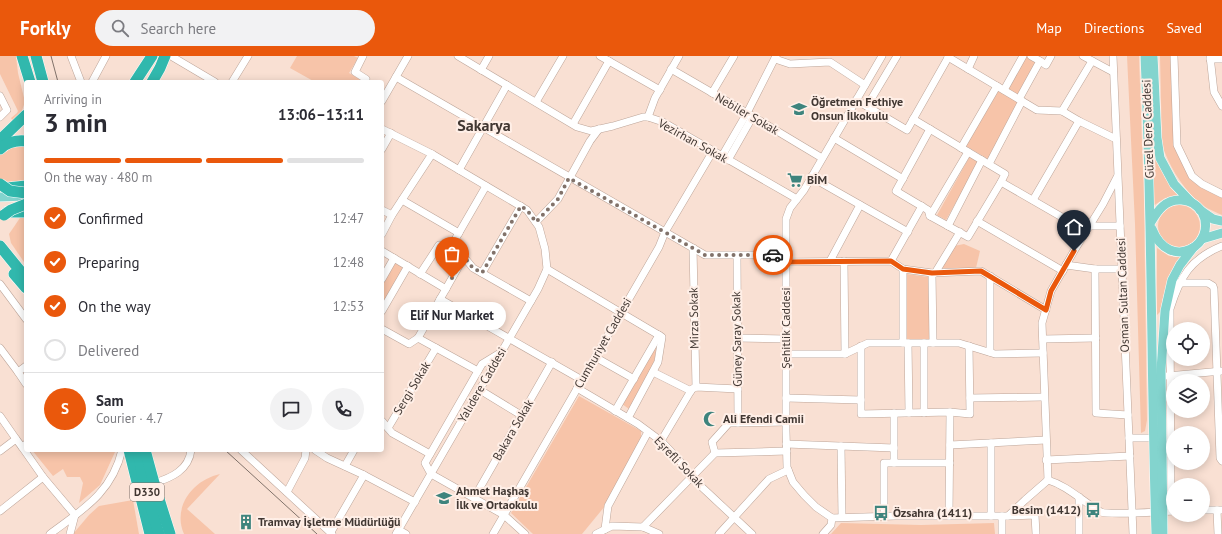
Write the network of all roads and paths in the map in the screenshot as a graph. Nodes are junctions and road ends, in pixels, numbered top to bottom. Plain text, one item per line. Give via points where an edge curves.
1 (22, 56) edge
2 (36, 56) edge
3 (71, 56) edge
4 (106, 56) edge
5 (152, 56) edge
6 (156, 56) edge
7 (164, 56) edge
8 (171, 56) edge
9 (248, 56) edge
10 (363, 56) edge
11 (408, 56) edge
12 (458, 56) edge
13 (490, 56) edge
14 (562, 56) edge
15 (600, 56) edge
16 (679, 56) edge
17 (734, 56) edge
18 (882, 56) edge
19 (897, 56) edge
20 (974, 56) edge
21 (1023, 56) edge
22 (1031, 56) edge
23 (1051, 56) edge
24 (1083, 56) edge
25 (1113, 56) edge
26 (1145, 56) edge
27 (1153, 56) edge
28 (1174, 56) edge
29 (776, 57) edge
30 (949, 57) edge
31 (1210, 58) edge
32 (832, 59) edge
33 (1222, 59) edge
34 (609, 61) junction
35 (1040, 61) junction
36 (1092, 61) junction
37 (671, 69) junction
38 (968, 69) junction
39 (481, 70) junction
40 (1113, 72) junction
41 (396, 77) junction
42 (149, 78) edge
43 (29, 80) edge
44 (42, 80) edge
45 (80, 80) edge
46 (93, 80) edge
47 (136, 80) edge
48 (212, 80) edge
49 (233, 80) edge
50 (365, 80) edge
51 (507, 85) junction
52 (865, 85) junction
53 (997, 86) junction
54 (660, 90) junction
55 (1004, 90) junction
56 (712, 93) junction
57 (0, 96) edge
58 (384, 98) edge
59 (856, 100) junction
60 (1021, 100) junction
61 (536, 102) junction
62 (867, 106) junction
63 (1222, 106) edge
64 (1062, 111) junction
65 (750, 114) junction
66 (0, 117) edge
67 (24, 117) edge
68 (648, 117) junction
69 (913, 119) junction
70 (1079, 121) junction
71 (573, 124) junction
72 (483, 127) junction
73 (600, 129) junction
74 (930, 129) junction
75 (384, 130) edge
76 (392, 133) junction
77 (834, 138) junction
78 (1116, 139) junction
79 (0, 140) edge
80 (24, 142) edge
81 (384, 145) edge
82 (961, 148) junction
83 (0, 149) edge
84 (713, 151) junction
85 (968, 152) junction
86 (432, 154) junction
87 (725, 158) junction
88 (822, 158) junction
89 (986, 162) junction
90 (459, 170) junction
91 (1118, 176) junction
92 (811, 177) junction
93 (569, 178) junction
94 (903, 179) junction
95 (1001, 182) junction
96 (0, 184) edge
97 (24, 186) edge
98 (486, 186) junction
99 (0, 189) edge
100 (24, 194) edge
101 (24, 194) edge
102 (1222, 194) edge
103 (0, 197) edge
104 (797, 199) junction
105 (402, 200) junction
106 (1033, 200) junction
107 (0, 203) edge
108 (24, 203) edge
109 (1192, 203) junction
110 (24, 204) edge
111 (860, 205) junction
112 (521, 206) junction
113 (922, 206) junction
114 (1200, 210) junction
115 (384, 211) edge
116 (24, 212) edge
117 (392, 215) junction
118 (1, 216) edge
119 (930, 216) junction
120 (977, 221) junction
121 (1222, 221) edge
122 (536, 222) junction
123 (1151, 224) junction
124 (948, 226) junction
125 (1120, 226) junction
126 (1088, 228) junction
127 (384, 230) edge
128 (665, 232) junction
129 (908, 232) junction
130 (960, 232) junction
131 (459, 233) junction
132 (1222, 233) edge
133 (1202, 239) junction
134 (0, 246) edge
135 (1222, 246) edge
136 (693, 248) junction
137 (1193, 248) junction
138 (450, 250) junction
139 (384, 252) edge
140 (737, 255) junction
141 (0, 257) edge
142 (464, 257) junction
143 (394, 258) junction
144 (786, 258) junction
145 (830, 261) junction
146 (844, 261) junction
147 (891, 261) junction
148 (408, 266) junction
149 (1064, 268) junction
150 (547, 269) junction
151 (903, 269) junction
152 (1096, 269) junction
153 (1122, 269) junction
154 (482, 273) junction
155 (934, 273) junction
156 (420, 274) junction
157 (24, 276) edge
158 (384, 276) edge
159 (990, 276) junction
160 (1179, 283) junction
161 (0, 284) edge
162 (24, 286) edge
163 (446, 289) junction
164 (3, 294) edge
165 (440, 299) junction
166 (531, 301) junction
167 (384, 308) edge
168 (1046, 310) junction
169 (621, 312) junction
170 (24, 317) edge
171 (384, 330) edge
172 (659, 335) junction
173 (418, 338) junction
174 (737, 338) junction
175 (1096, 338) junction
176 (509, 339) junction
177 (786, 339) junction
178 (1043, 339) junction
179 (906, 343) junction
180 (924, 343) junction
181 (932, 343) junction
182 (861, 346) junction
183 (969, 346) junction
184 (0, 348) edge
185 (436, 348) junction
186 (990, 352) junction
187 (501, 353) junction
188 (1043, 353) junction
189 (786, 354) junction
190 (845, 354) junction
191 (595, 357) junction
192 (552, 362) junction
193 (24, 368) edge
194 (478, 371) junction
195 (1220, 371) edge
196 (18, 372) junction
197 (653, 372) junction
198 (1171, 374) edge
199 (1191, 374) edge
200 (1161, 376) junction
201 (1166, 376) edge
202 (634, 379) junction
203 (582, 380) junction
204 (24, 381) edge
205 (577, 388) junction
206 (693, 389) junction
207 (738, 389) junction
208 (480, 390) junction
209 (1044, 397) junction
210 (786, 398) junction
211 (970, 398) junction
212 (861, 400) junction
213 (615, 411) junction
214 (950, 412) junction
215 (894, 413) junction
216 (909, 413) junction
217 (924, 413) junction
218 (521, 415) junction
219 (1128, 415) junction
220 (0, 416) edge
221 (628, 418) junction
222 (1169, 418) edge
223 (786, 422) junction
224 (384, 423) edge
225 (738, 423) junction
226 (1221, 426) edge
227 (388, 428) junction
228 (648, 432) junction
229 (1129, 438) junction
230 (1153, 438) junction
231 (16, 439) junction
232 (1046, 440) junction
233 (661, 441) junction
234 (991, 443) junction
235 (950, 444) junction
236 (24, 445) edge
237 (841, 446) junction
238 (786, 447) junction
239 (894, 448) junction
240 (0, 451) edge
241 (28, 452) edge
242 (121, 452) edge
243 (129, 452) edge
244 (138, 452) edge
245 (146, 452) edge
246 (191, 452) edge
247 (243, 452) edge
248 (306, 452) edge
249 (319, 452) edge
250 (353, 452) edge
251 (715, 453) junction
252 (430, 454) junction
253 (1130, 456) junction
254 (1046, 460) junction
255 (1222, 460) edge
256 (894, 463) junction
257 (950, 464) junction
258 (345, 466) junction
259 (788, 470) junction
260 (431, 474) junction
261 (364, 475) junction
262 (43, 477) junction
263 (691, 477) junction
264 (1048, 480) junction
265 (154, 483) junction
266 (287, 492) junction
267 (1079, 497) junction
268 (474, 498) junction
269 (415, 502) junction
270 (1220, 510) edge
271 (0, 511) edge
272 (1132, 512) junction
273 (1165, 512) edge
274 (75, 515) junction
275 (504, 515) junction
276 (884, 516) junction
277 (949, 516) junction
278 (991, 516) junction
279 (1005, 516) junction
280 (842, 517) junction
281 (735, 518) junction
282 (832, 518) junction
283 (643, 527) junction
284 (606, 529) junction
285 (398, 532) edge
286 (332, 533) edge
287 (50, 534) edge
288 (70, 534) edge
289 (148, 534) edge
290 (158, 534) edge
291 (170, 534) edge
292 (406, 534) edge
293 (493, 534) edge
294 (525, 534) edge
295 (596, 534) edge
296 (659, 534) edge
297 (719, 534) edge
298 (752, 534) edge
299 (823, 534) edge
300 (1002, 534) edge
301 (1036, 534) edge
302 (1079, 534) edge
303 (1133, 534) edge
304 (1156, 534) edge
305 (1163, 534) edge
306 (1218, 534) edge

1 - 43 highway
2 - 44 highway
3 - 45 street
4 - 46 street
5 - 47 highway
6 - 42 main road
7 - 42 highway via 160,68
8 - 48 street
9 - 49 street
10 - 50 street via 355,72
11 - 41 street
12 - 39 street, Vezirhan Sokak
13 - 39 street
14 - 61 street
15 - 34 street
16 - 37 street
17 - 56 street
18 - 52 street, Şehitlik Caddesi
19 - 62 street
20 - 38 street
21 - 55 street
22 - 35 street
23 - 35 street via 1046,65
24 - 36 street
25 - 40 street, Osman Sultan Caddesi
26 - 123 main road, Güzel Dere Caddesi
27 - 109 main road, Güzel Dere Caddesi via 1160,158 1174,184
28 - 102 street via 1177,145 1192,176
29 - 32 street via 790,64
29 - 65 street
30 - 38 street
30 - 69 street
31 - 33 street
31 - 63 street via 1214,92
32 - 52 street
34 - 54 street
34 - 71 street
35 - 60 street
36 - 40 street
36 - 64 street
37 - 54 street
37 - 56 street, Nebiler Sokak
38 - 53 street
39 - 51 street, Vezirhan Sokak
40 - 78 street, Osman Sultan Caddesi
41 - 58 street
41 - 72 street
51 - 61 street, Vezirhan Sokak
51 - 72 street
52 - 59 street, Şehitlik Caddesi
53 - 55 street
53 - 82 street
54 - 68 street
55 - 60 street
56 - 65 street, Nebiler Sokak
57 - 66 street via 7,110
59 - 62 street
59 - 77 street, Şehitlik Caddesi
60 - 64 street via 1037,110
60 - 89 street
61 - 71 street, Vezirhan Sokak
62 - 69 street via 907,130
64 - 70 street
65 - 87 street
65 - 88 street, Nebiler Sokak
67 - 79 highway
68 - 73 street, Vezirhan Sokak
68 - 84 street, Vezirhan Sokak via 662,122
69 - 74 street
70 - 78 street
70 - 106 street
71 - 73 street, Vezirhan Sokak via 591,131
72 - 90 street
72 - 93 street
73 - 93 street via 590,141
74 - 82 street
74 - 94 street
75 - 76 street
76 - 81 street
76 - 86 street
77 - 88 street, Şehitlik Caddesi
77 - 94 street
78 - 91 street, Osman Sultan Caddesi
80 - 83 highway via 13,142
82 - 85 street
84 - 87 street, Vezirhan Sokak
84 - 128 street, Cumhuriyet Caddesi
85 - 89 street
85 - 119 street
86 - 90 street
86 - 105 street
87 - 104 street, Vezirhan Sokak
88 - 92 street, Şehitlik Caddesi
89 - 95 street via 1005,174
89 - 124 street
90 - 98 street
91 - 125 street, Osman Sultan Caddesi
91 - 126 street
92 - 104 street, Şehitlik Caddesi
92 - 111 street
93 - 122 street via 558,199
93 - 128 street
94 - 113 street via 896,191
95 - 106 street
95 - 120 street
96 - 100 highway, bridge via 13,192
97 - 99 highway
98 - 112 street
98 - 131 street
101 - 103 main road
104 - 144 street, Şehitlik Caddesi via 786,219
105 - 117 street
105 - 131 street
106 - 126 street
107 - 108 main road
109 - 114 main road
109 - 123 main road via 1185,200 1169,201 1162,205
110 - 118 highway, bridge
111 - 129 street
111 - 145 street
112 - 122 street
112 - 154 street
113 - 119 street via 928,210
113 - 129 street
114 - 121 main road via 1213,219
114 - 133 main road via 1205,224
115 - 117 street
116 - 118 highway
117 - 127 street
119 - 124 street
120 - 130 street via 968,237
120 - 149 street
122 - 150 street via 545,249
123 - 137 main road via 1160,243 1167,249 1184,252
123 - 230 main road, Güzel Dere Caddesi
124 - 130 street
125 - 126 street
125 - 153 street, Osman Sultan Caddesi
126 - 149 street
128 - 136 street
128 - 169 street, Cumhuriyet Caddesi
129 - 147 street
130 - 155 street
131 - 138 street
132 - 133 main road
133 - 137 main road
134 - 157 highway
135 - 160 street via 1208,251 1193,264
136 - 140 street via 705,255
136 - 206 street, Mirza Sokak
137 - 200 main road via 1172,280 1165,311
138 - 142 street
138 - 156 street via 439,246
139 - 143 street
140 - 144 street
140 - 174 street, Güney Saray Sokak
141 - 162 highway
142 - 154 street via 473,268
142 - 163 street
143 - 148 street
143 - 158 street
144 - 145 street
144 - 177 street, Şehitlik Caddesi
145 - 146 street
146 - 147 street
146 - 190 street
147 - 151 street
148 - 156 street
148 - 167 street
149 - 152 street
149 - 168 street via 1051,291
150 - 166 street, Yalıdere Caddesi
150 - 169 street
151 - 155 street
151 - 179 street
152 - 153 street
152 - 175 street
153 - 219 street, Osman Sultan Caddesi
154 - 166 street
155 - 159 street via 981,271
155 - 181 street
156 - 163 street
159 - 168 street
159 - 186 street
160 - 195 street via 1208,283 1213,286
160 - 198 street via 1170,309
161 - 164 street
163 - 165 street
164 - 170 street
165 - 173 street
165 - 176 street
166 - 176 street, Yalıdere Caddesi
168 - 178 street via 1042,323
169 - 172 street
169 - 191 street, Cumhuriyet Caddesi
171 - 173 street via 409,344
172 - 197 street via 662,337 661,344 658,362
172 - 202 street
173 - 185 street
174 - 177 street
174 - 207 street, Güney Saray Sokak
175 - 178 street
175 - 219 street via 1096,413
176 - 187 street, Yalıdere Caddesi
176 - 192 street
177 - 189 street, Şehitlik Caddesi
178 - 188 street
179 - 180 street
179 - 182 street via 868,343
179 - 216 street
180 - 181 street
180 - 217 street
181 - 183 street via 960,343
182 - 190 street
182 - 212 street
183 - 186 street
183 - 211 street
184 - 196 street
185 - 194 street
185 - 227 street, Sergi Sokak
186 - 188 street
187 - 194 street via 482,364
187 - 208 street, Yalıdere Caddesi
188 - 209 street
189 - 190 street
189 - 210 street, Şehitlik Caddesi
191 - 202 street
191 - 203 street, Cumhuriyet Caddesi
192 - 203 street
192 - 218 street, Bakara Sokak
193 - 196 street
194 - 252 street
195 - 199 street
195 - 226 street
196 - 204 street
197 - 206 street
197 - 221 street
200 - 201 street
200 - 273 main road
202 - 213 street
203 - 205 street, Cumhuriyet Caddesi
205 - 213 street, Eşrefli Sokak
205 - 275 street, Cumhuriyet Caddesi
206 - 207 street
206 - 233 street
207 - 225 street, Güney Saray Sokak
208 - 218 street
208 - 260 street, Yalıdere Caddesi
209 - 211 street
209 - 232 street
210 - 212 street
210 - 223 street, Şehitlik Caddesi
211 - 214 street via 970,414
212 - 215 street via 861,414
213 - 221 street, Eşrefli Sokak
214 - 217 street
214 - 235 street
215 - 216 street
215 - 239 street
216 - 217 street
218 - 268 street, Bakara Sokak
219 - 229 street, Osman Sultan Caddesi
220 - 231 street
221 - 228 street, Eşrefli Sokak
222 - 273 street
223 - 225 street
223 - 238 street, Şehitlik Caddesi
224 - 227 street
225 - 251 street via 729,423 712,442
226 - 255 street
227 - 252 street via 392,433
228 - 233 street, Eşrefli Sokak
228 - 284 street via 608,506
229 - 230 street
229 - 253 street, Osman Sultan Caddesi
230 - 273 main road, Güzel Dere Caddesi
231 - 236 street
231 - 240 street
232 - 234 street
232 - 254 street
233 - 263 street, Eşrefli Sokak
234 - 235 street
234 - 278 street
235 - 257 street
237 - 238 street
237 - 239 street
237 - 280 street
238 - 251 street
238 - 259 street, Şehitlik Caddesi
239 - 256 street
241 - 262 street
242 - 274 street via 109,483
243 - 289 highway, D330
244 - 290 highway, D330
245 - 265 highway
246 - 265 street via 181,471
247 - 266 street
248 - 266 street
249 - 258 street
250 - 258 street
251 - 263 street
252 - 260 street via 425,463
253 - 254 street
253 - 272 street, Osman Sultan Caddesi
254 - 264 street
256 - 257 street
256 - 276 street via 884,463
257 - 277 street
258 - 261 street
259 - 281 street via 769,479
259 - 282 street, Şehitlik Caddesi via 793,482 804,496
260 - 268 street
260 - 269 street, Yalıdere Caddesi
261 - 269 street
261 - 286 street
262 - 271 street
262 - 274 street
263 - 281 street, Eşrefli Sokak
263 - 283 street
264 - 267 street
264 - 279 street
265 - 291 highway
266 - 286 street
267 - 272 street via 1103,513
267 - 302 street
268 - 275 street
269 - 285 street, Yalıdere Caddesi
270 - 306 street
272 - 273 street
272 - 303 street, Osman Sultan Caddesi
273 - 304 main road
273 - 305 main road
274 - 287 street
274 - 288 street
275 - 293 street, Cumhuriyet Caddesi
275 - 294 street
276 - 277 street
276 - 280 street
277 - 278 street
278 - 279 street
279 - 300 street
279 - 301 street via 1035,515
280 - 282 street
281 - 297 street
281 - 298 street, Eşrefli Sokak
282 - 299 street via 831,525
283 - 284 street via 612,526
283 - 296 street
284 - 295 street
285 - 292 street

